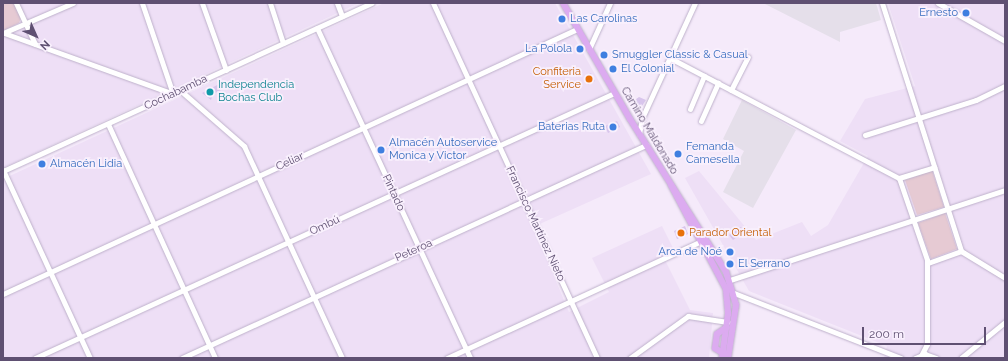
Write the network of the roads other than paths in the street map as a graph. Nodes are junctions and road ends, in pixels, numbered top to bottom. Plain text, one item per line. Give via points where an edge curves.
1 (16, 3) edge
2 (73, 3) edge
3 (142, 3) edge
4 (202, 3) edge
5 (270, 3) edge
6 (337, 3) edge
7 (371, 3) edge
8 (433, 3) edge
9 (563, 3) edge
10 (610, 3) edge
11 (695, 3) edge
12 (882, 3) edge
13 (938, 3) edge
14 (342, 16) junction
15 (26, 23) junction
16 (317, 28) junction
17 (578, 29) junction
18 (3, 33) edge
19 (1005, 41) edge
20 (284, 43) junction
21 (35, 44) junction
22 (588, 49) junction
23 (748, 57) dead end
24 (670, 58) junction
25 (226, 70) junction
26 (704, 76) junction
27 (468, 80) junction
28 (718, 83) junction
29 (1005, 86) edge
30 (181, 90) junction
31 (731, 90) junction
32 (614, 93) junction
33 (173, 94) junction
34 (690, 109) dead end
35 (642, 118) junction
36 (919, 118) junction
37 (630, 119) junction
38 (701, 121) dead end
39 (108, 124) junction
40 (363, 128) junction
41 (639, 134) junction
42 (865, 135) dead end
43 (646, 145) junction
44 (498, 146) junction
45 (934, 167) junction
46 (3, 171) edge
47 (258, 177) junction
48 (899, 178) junction
49 (1005, 190) edge
50 (394, 194) junction
51 (524, 202) junction
52 (948, 208) junction
53 (914, 219) junction
54 (154, 225) junction
55 (704, 240) junction
56 (289, 242) junction
57 (420, 249) junction
58 (961, 251) junction
59 (928, 263) junction
60 (50, 273) junction
61 (1005, 278) edge
62 (730, 280) junction
63 (184, 290) junction
64 (734, 293) junction
65 (3, 294) edge
66 (314, 296) junction
67 (572, 301) junction
68 (1005, 322) edge
69 (727, 324) junction
70 (80, 337) junction
71 (927, 344) junction
72 (209, 346) junction
73 (466, 349) junction
74 (725, 356) edge
75 (921, 357) edge
76 (934, 357) edge
77 (35, 358) edge
78 (90, 358) edge
79 (182, 358) edge
80 (215, 358) edge
81 (342, 358) edge
82 (446, 358) edge
83 (470, 358) edge
84 (597, 358) edge
85 (630, 358) edge
86 (901, 358) edge
87 (915, 358) edge
88 (961, 358) edge

1 - 15 street
2 - 15 street
3 - 33 street
4 - 25 street
5 - 20 street
6 - 14 street
7 - 14 street, Cochabamba
8 - 27 street, Francisco Martínez Nieto
9 - 17 main road, Camino Maldonado
10 - 22 street
11 - 24 street
12 - 36 street
13 - 19 street
14 - 16 street, Cochabamba
15 - 18 street
15 - 21 street
16 - 20 street, Cochabamba
16 - 40 street, Pintado
17 - 22 main road, Camino Maldonado
17 - 27 street, Celiar
18 - 21 street
20 - 25 street, Cochabamba
21 - 33 street
22 - 32 main road, Camino Maldonado
23 - 31 street
24 - 26 street
24 - 35 street
25 - 30 street, Cochabamba
26 - 28 street
26 - 34 street
27 - 40 street, Celiar
27 - 44 street, Francisco Martínez Nieto
28 - 31 street
28 - 38 street
29 - 36 street via 976,100
30 - 33 street, Cochabamba
30 - 47 street via 241,142
31 - 48 street
32 - 37 main road, Camino Maldonado
32 - 44 street, Ombú
33 - 39 street, Cochabamba
35 - 37 street
35 - 41 street
36 - 42 street
36 - 45 street
37 - 41 main road, Camino Maldonado
39 - 46 street, Cochabamba
39 - 54 street
40 - 47 street, Celiar
40 - 50 street, Pintado
41 - 43 main road, Camino Maldonado
43 - 51 street, Peteroa
43 - 55 main road, Camino Maldonado
44 - 50 street, Ombú
44 - 51 street, Francisco Martínez Nieto
45 - 48 street
45 - 52 street
46 - 60 street
47 - 54 street, Celiar
47 - 56 street
48 - 53 street
49 - 52 street
50 - 56 street, Ombú
50 - 57 street, Pintado
51 - 57 street, Peteroa
51 - 67 street, Francisco Martínez Nieto
52 - 53 street
52 - 58 street
53 - 59 street
53 - 62 street
54 - 60 street, Celiar
54 - 63 street
55 - 62 main road, Camino Maldonado
55 - 67 street
55 - 69 main road, Camino Maldonado via 726,289
56 - 63 street, Ombú
56 - 66 street
57 - 66 street, Peteroa
57 - 73 street, Pintado
58 - 59 street
58 - 61 street
59 - 71 street
60 - 65 street, Celiar
60 - 70 street
62 - 64 main road, Camino Maldonado
63 - 70 street, Ombú
63 - 72 street
64 - 74 main road, Camino Maldonado via 735,315
64 - 86 street
66 - 72 street, Peteroa
66 - 81 street
67 - 73 street
67 - 84 street, Francisco Martínez Nieto
68 - 88 street
69 - 74 main road via 718,332 715,343 715,350
69 - 85 street via 688,316
70 - 77 street, Ombú
70 - 78 street
71 - 75 street
71 - 76 street
72 - 79 street, Peteroa
72 - 80 street
73 - 82 street
73 - 83 street, Pintado
75 - 76 street
75 - 87 street

